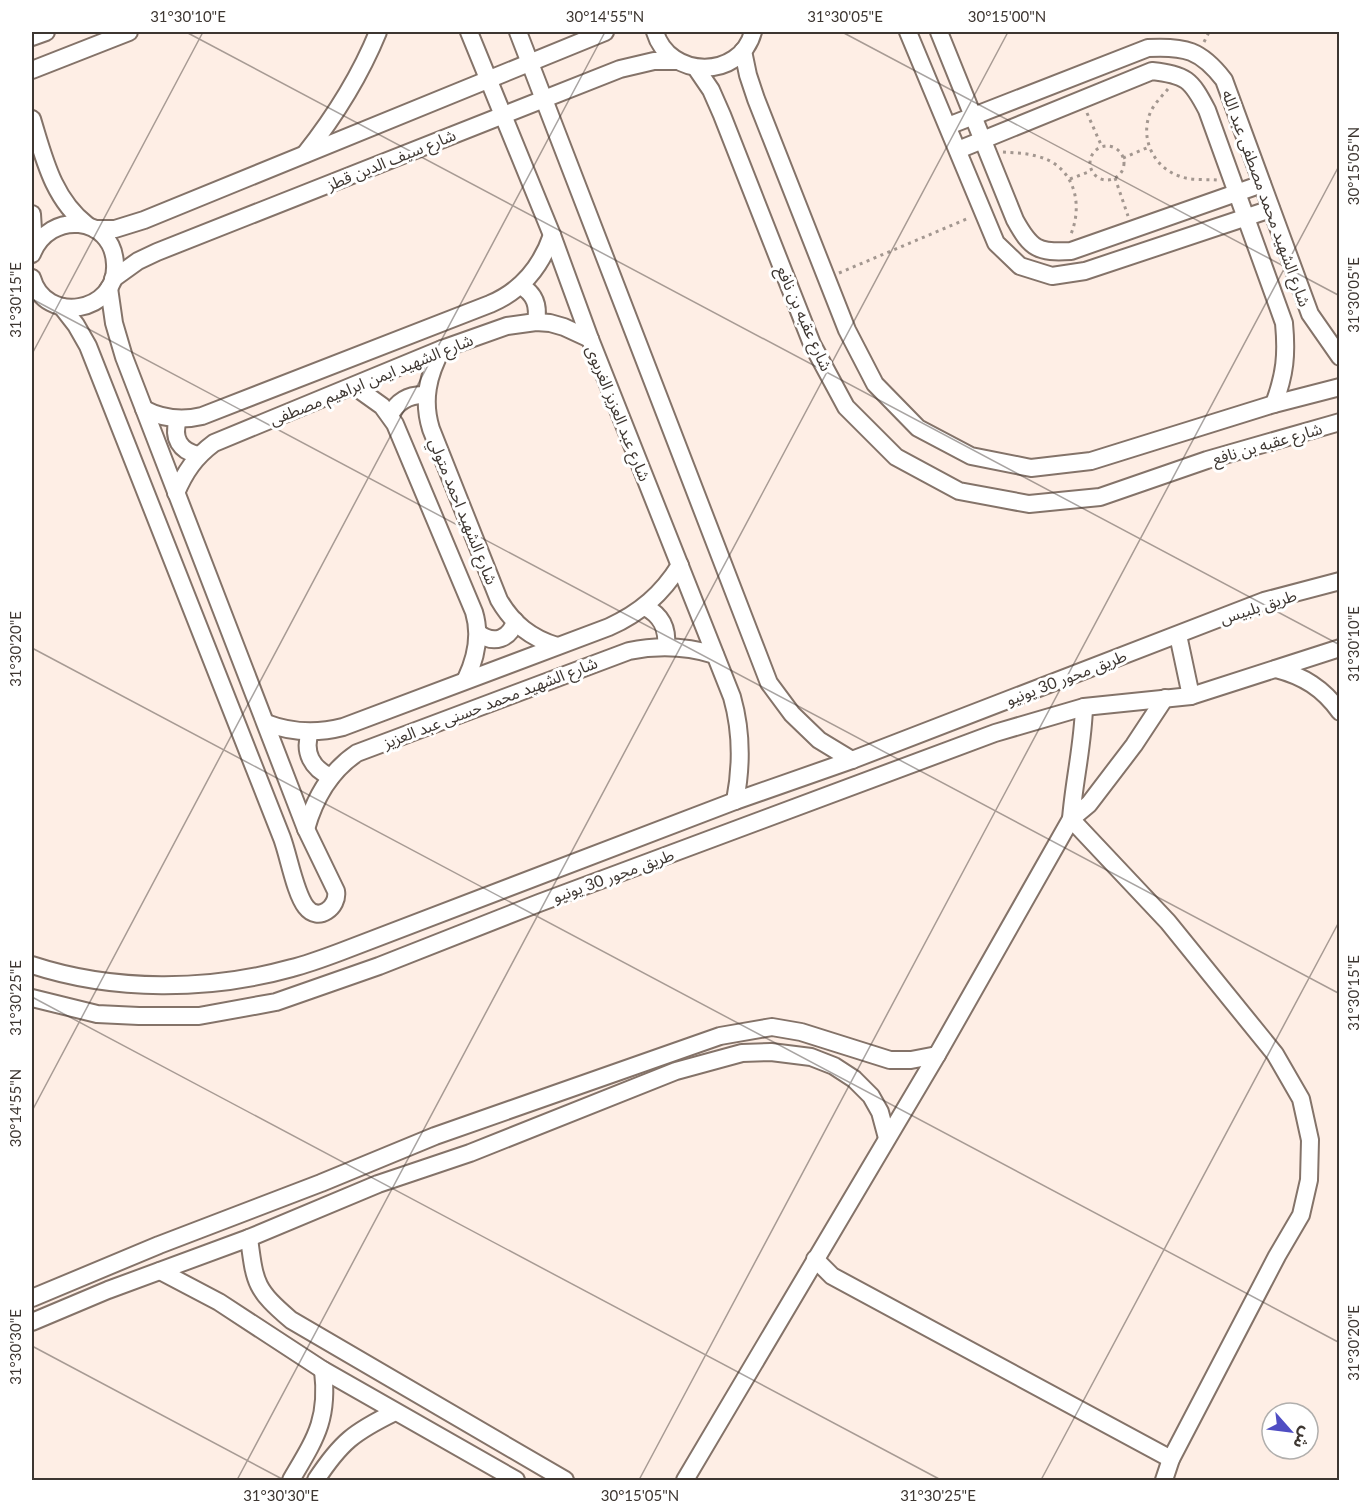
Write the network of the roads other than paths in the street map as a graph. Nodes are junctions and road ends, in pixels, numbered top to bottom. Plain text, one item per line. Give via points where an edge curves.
1 (129, 32) edge
2 (378, 32) edge
3 (469, 32) edge
4 (518, 32) edge
5 (605, 32) edge
6 (655, 32) edge
7 (908, 32) edge
8 (939, 32) edge
9 (751, 38) edge
10 (676, 61) junction
11 (530, 62) junction
12 (696, 68) junction
13 (35, 69) edge
14 (487, 80) junction
15 (32, 85) edge
16 (544, 99) junction
17 (502, 116) junction
18 (973, 116) junction
19 (32, 119) edge
20 (948, 126) junction
21 (985, 145) junction
22 (958, 150) junction
23 (305, 154) junction
24 (1262, 184) junction
25 (1235, 186) junction
26 (1272, 209) junction
27 (32, 214) edge
28 (1246, 218) junction
29 (91, 227) junction
30 (552, 235) junction
31 (33, 250) edge
32 (32, 278) edge
33 (111, 284) junction
34 (522, 286) junction
35 (32, 303) edge
36 (55, 305) junction
37 (536, 322) junction
38 (590, 339) junction
39 (442, 349) junction
40 (1340, 357) edge
41 (354, 387) junction
42 (1340, 387) edge
43 (426, 395) junction
44 (1274, 404) junction
45 (144, 409) junction
46 (390, 415) junction
47 (178, 420) junction
48 (1340, 422) edge
49 (198, 455) junction
50 (176, 493) junction
51 (680, 565) junction
52 (1340, 581) edge
53 (645, 607) junction
54 (515, 621) junction
55 (478, 633) junction
56 (1178, 634) junction
57 (557, 646) junction
58 (666, 646) junction
59 (1340, 648) edge
60 (715, 655) junction
61 (1276, 669) junction
62 (466, 680) junction
63 (1191, 696) junction
64 (1165, 698) junction
65 (1083, 707) junction
66 (1340, 712) edge
67 (266, 723) junction
68 (309, 732) junction
69 (852, 760) junction
70 (331, 777) junction
71 (735, 801) junction
72 (1071, 819) junction
73 (306, 829) junction
74 (32, 965) edge
75 (32, 998) edge
76 (937, 1055) junction
77 (887, 1138) junction
78 (321, 1183) junction
79 (330, 1203) junction
80 (249, 1238) junction
81 (815, 1259) junction
82 (160, 1271) junction
83 (38, 1295) edge
84 (53, 1313) junction
85 (32, 1322) edge
86 (323, 1370) junction
87 (395, 1412) junction
88 (1172, 1459) junction
89 (291, 1480) edge
90 (316, 1480) edge
91 (516, 1480) edge
92 (565, 1480) edge
93 (685, 1480) edge
94 (1164, 1480) edge

1 - 13 street
2 - 23 street via 346,97
3 - 14 street, شارع عبد العزيز الغربوى
4 - 11 street
5 - 11 street
6 - 10 street via 665,51
7 - 20 street
8 - 18 street
9 - 12 street via 729,62 713,68
9 - 44 street, شارع عقبه بن نافع via 748,75 847,330 875,384 918,428 971,456 1031,468 1091,461
10 - 12 street
10 - 16 street, شارع سيف الدين قطز via 631,65
11 - 14 street
11 - 16 street
12 - 48 street, شارع عقبه بن نافع via 722,115 812,344 846,407 897,457 959,491 1029,504 1100,496
13 - 15 street
14 - 17 street, شارع عبد العزيز الغربوى
14 - 23 street
16 - 17 street, شارع سيف الدين قطز
16 - 69 street via 770,683 812,734
17 - 30 street, شارع عبد العزيز الغربوى
17 - 33 street, شارع سيف الدين قطز via 157,252 129,266
18 - 20 street, شارع الشهيد محمد مصطفى عبد الله
18 - 21 street
18 - 24 street, شارع الشهيد محمد مصطفى عبد الله via 1148,48 1174,46 1199,54 1224,80
19 - 29 street via 59,195 71,212
20 - 22 street
21 - 22 street
21 - 25 street via 1027,241 1047,253 1071,251 1133,229
21 - 25 street, شارع الشهيد محمد مصطفى عبد الله via 1152,70 1179,76 1196,88
22 - 28 street via 996,243 1020,266 1052,276 1085,271
23 - 29 street via 135,224 115,229
24 - 25 street
24 - 26 street, شارع الشهيد محمد مصطفى عبد الله
25 - 28 street, شارع الشهيد محمد مصطفى عبد الله
26 - 28 street
26 - 40 street, شارع الشهيد محمد مصطفى عبد الله via 1310,314
27 - 31 street
28 - 44 street, شارع الشهيد محمد مصطفى عبد الله via 1284,323 1287,351
29 - 31 street via 78,223 61,225 45,233
29 - 33 street via 107,240 114,255
30 - 34 street, شارع الشهيد ايمن ابراهيم مصطفى
30 - 38 street, شارع عبد العزيز الغربوى
32 - 36 street via 36,289
33 - 36 street, شارع سيف الدين قطز via 89,305 71,309
33 - 45 street via 117,335
34 - 37 street via 536,301
34 - 47 street, شارع الشهيد ايمن ابراهيم مصطفى via 479,309 202,417
35 - 36 street
36 - 73 street via 76,326 88,346 282,838 301,898 309,910 325,913 334,906 336,891
37 - 38 street, شارع الشهيد ايمن ابراهيم مصطفى via 564,327
37 - 39 street, شارع الشهيد ايمن ابراهيم مصطفى via 507,326
38 - 51 street, شارع عبد العزيز الغربوى
39 - 41 street, شارع الشهيد ايمن ابراهيم مصطفى
39 - 43 street, شارع الشهيد احمد متولي via 431,371
41 - 46 street, شارع الشهيد احمد متولي
41 - 49 street, شارع الشهيد ايمن ابراهيم مصطفى via 225,437
42 - 44 street, شارع عقبه بن نافع
43 - 46 street via 405,398
43 - 54 street, شارع الشهيد احمد متولي via 431,429 499,600
45 - 47 street, شارع الشهيد ايمن ابراهيم مصطفى
45 - 50 street
46 - 55 street, شارع الشهيد احمد متولي via 474,612
47 - 49 street via 178,443 190,454
49 - 50 street, شارع الشهيد ايمن ابراهيم مصطفى
50 - 67 street
51 - 53 street, شارع الشهيد محمد حسنى عبد العزيز
51 - 60 street, شارع عبد العزيز الغربوى
52 - 56 street, طريق بلبيس via 1264,602
53 - 57 street, شارع الشهيد محمد حسنى عبد العزيز via 622,621
53 - 58 street via 663,623
54 - 55 street via 504,638 490,640
54 - 57 street, شارع الشهيد احمد متولي via 534,636
55 - 62 street, شارع الشهيد احمد متولي
56 - 63 street
56 - 69 street, طريق محور 30 يونيو
57 - 62 street, شارع الشهيد محمد حسنى عبد العزيز
58 - 60 street, شارع الشهيد محمد حسنى عبد العزيز
58 - 70 street, شارع الشهيد محمد حسنى عبد العزيز via 617,654 368,748 347,760
59 - 61 street
60 - 71 street, شارع عبد العزيز الغربوى via 739,726 741,756
61 - 63 street
61 - 66 street via 1305,679
62 - 68 street, شارع الشهيد محمد حسنى عبد العزيز via 343,727
63 - 64 street, طريق محور 30 يونيو
64 - 65 street, طريق محور 30 يونيو
64 - 72 street via 1089,804
65 - 72 street
65 - 75 street, طريق محور 30 يونيو via 995,733 276,1002 199,1016 139,1016 97,1014
67 - 68 street, شارع الشهيد محمد حسنى عبد العزيز
67 - 73 street
68 - 70 street via 309,756 317,769
69 - 71 street, طريق محور 30 يونيو
70 - 73 street, شارع الشهيد محمد حسنى عبد العزيز via 315,803
71 - 74 street, طريق محور 30 يونيو via 292,968 243,979 141,984 91,979
72 - 76 street
72 - 88 street via 1168,922 1275,1054 1301,1099 1310,1140 1310,1180 1301,1215
76 - 77 street
76 - 78 street via 890,1060 772,1027 732,1034 435,1136
77 - 79 street via 872,1096 834,1066 811,1057 742,1053 676,1071 470,1153
77 - 81 street
78 - 79 street
78 - 83 street
79 - 80 street
80 - 82 street
80 - 92 street via 258,1286 291,1320
81 - 88 street via 832,1276
81 - 93 street
82 - 84 street
82 - 86 street via 219,1302
83 - 84 street
84 - 85 street
86 - 87 street
86 - 89 street via 323,1416
87 - 90 street via 348,1440
87 - 91 street
88 - 94 street

